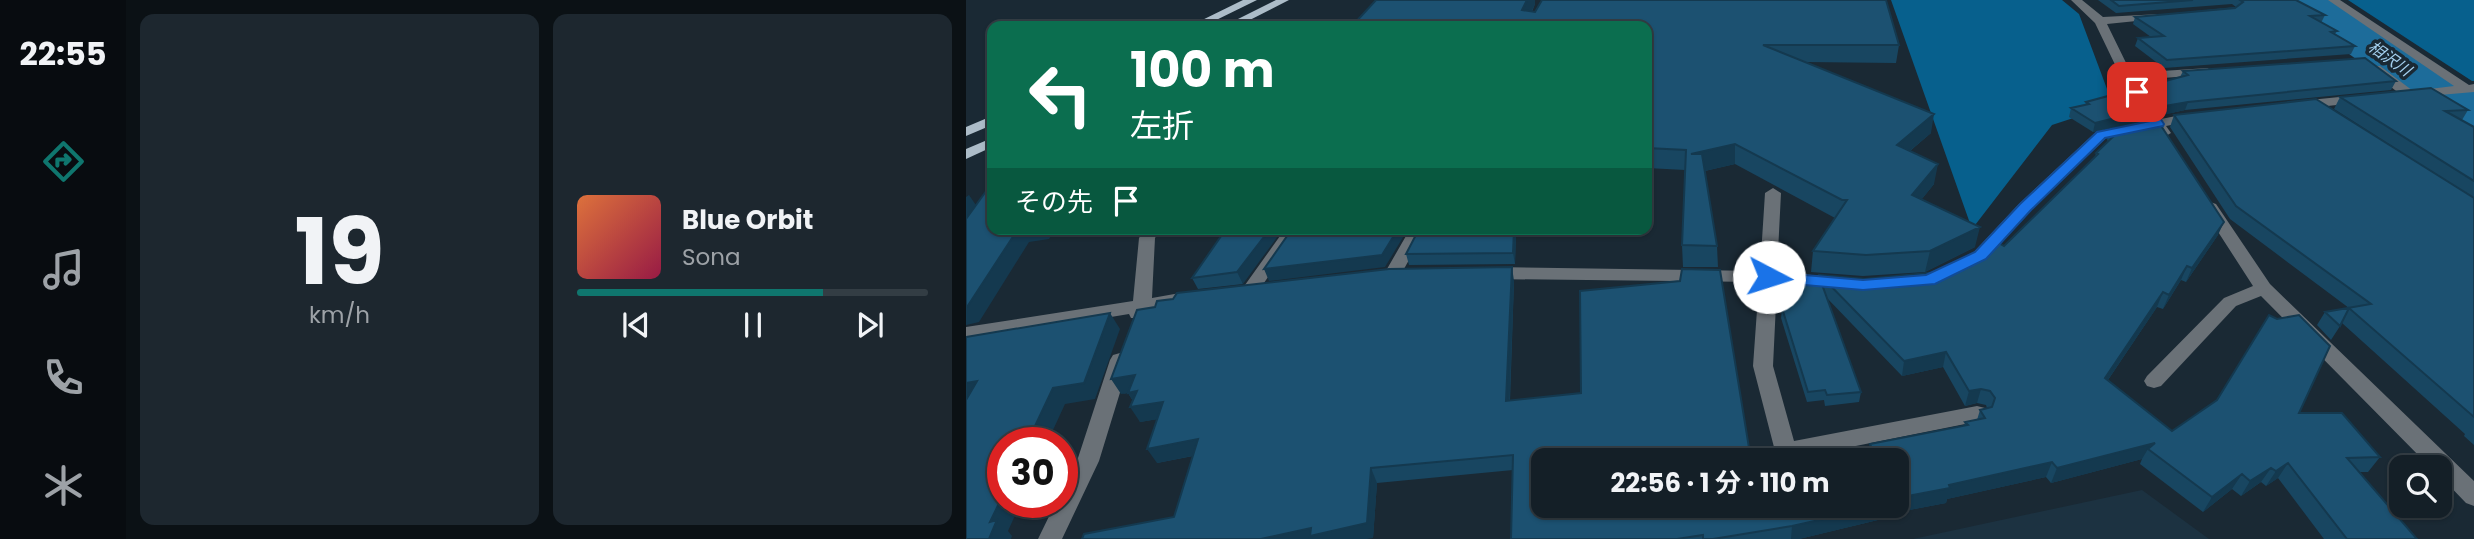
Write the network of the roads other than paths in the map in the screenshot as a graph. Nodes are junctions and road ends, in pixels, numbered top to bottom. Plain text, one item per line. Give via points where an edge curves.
1 (1252, 0) edge
2 (1284, 0) edge
3 (2076, 0) edge
4 (2333, 0) edge
5 (2166, 16) edge
6 (1207, 21) edge
7 (1240, 21) edge
8 (2100, 21) junction
9 (2364, 60) edge
10 (2211, 71) edge
11 (2127, 76) junction
12 (2470, 88) edge
13 (2415, 94) junction
14 (2313, 104) junction
15 (2287, 107) edge
16 (2210, 114) edge
17 (2334, 118) edge
18 (987, 122) edge
19 (2158, 124) junction
20 (966, 132) edge
21 (987, 144) edge
22 (2172, 145) edge
23 (966, 155) edge
24 (2199, 189) edge
25 (1773, 193) dead end
26 (1149, 235) edge
27 (1288, 235) edge
28 (1415, 235) edge
29 (1950, 271) edge
30 (1470, 273) edge
31 (1769, 277) junction
32 (1354, 279) edge
33 (1836, 283) edge
34 (2264, 288) junction
35 (1275, 289) edge
36 (1196, 298) edge
37 (1142, 303) junction
38 (966, 334) edge
39 (2154, 381) dead end
40 (1977, 414) dead end
41 (2474, 496) edge
42 (1050, 539) edge

1 - 6 main road
2 - 7 main road
3 - 8 street
4 - 12 street
5 - 8 street
8 - 11 street
9 - 13 street
10 - 11 street
11 - 19 street
12 - 13 street
13 - 14 street
14 - 15 street
14 - 17 street
16 - 19 street
18 - 20 main road
19 - 22 street
19 - 29 street via 2101,135 1980,256
21 - 23 main road
24 - 34 street
25 - 31 street
26 - 37 street
27 - 35 street via 1242,292
28 - 32 street via 1399,274
30 - 31 street
31 - 33 street
31 - 40 street via 1763,366 1786,451
34 - 39 street via 2230,302
34 - 41 street
36 - 37 street
37 - 38 street
37 - 42 street via 1088,461

